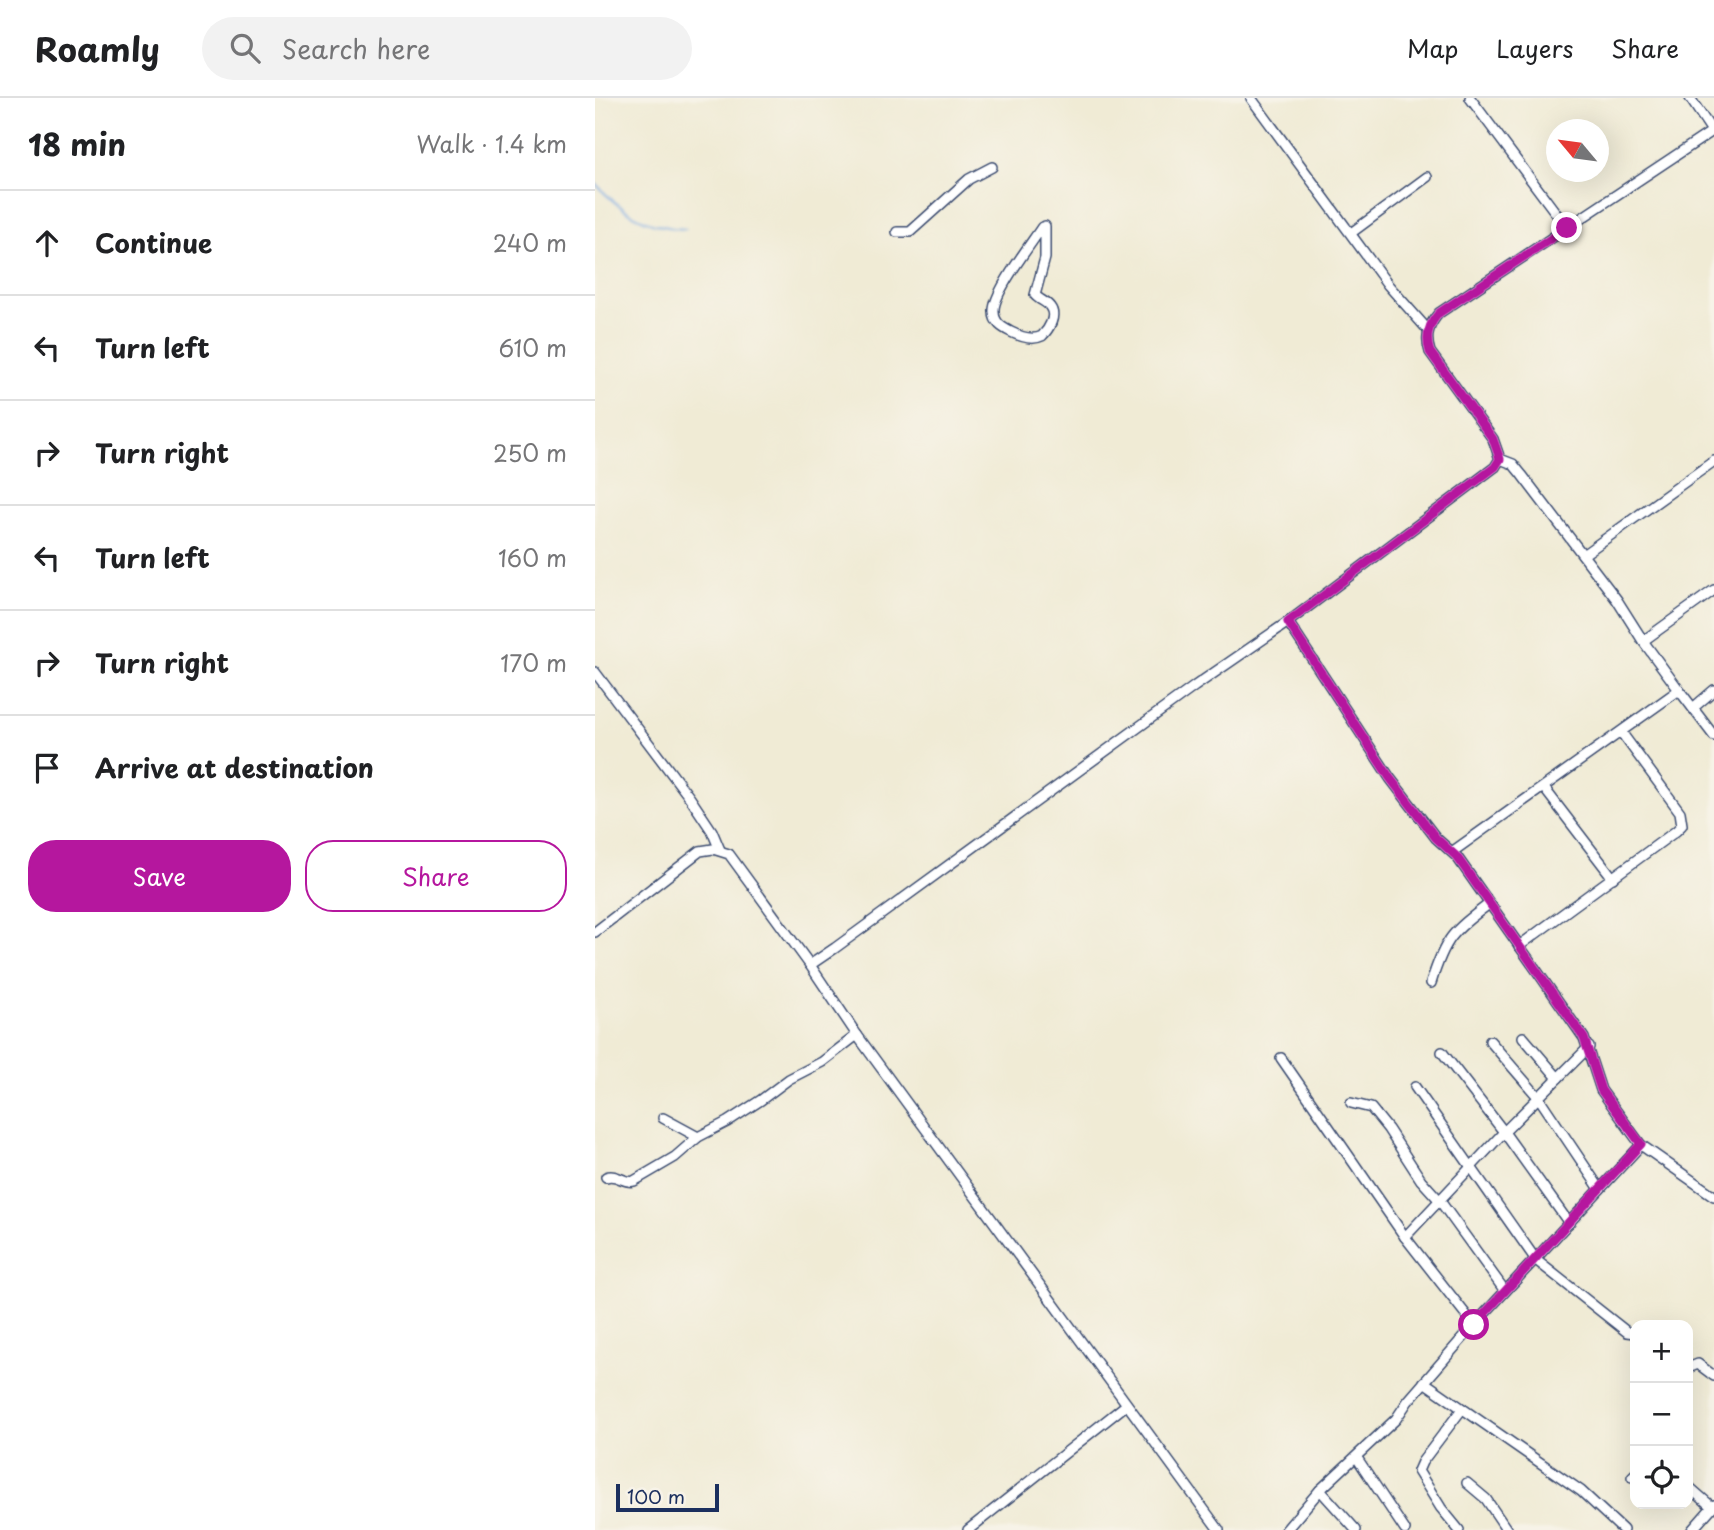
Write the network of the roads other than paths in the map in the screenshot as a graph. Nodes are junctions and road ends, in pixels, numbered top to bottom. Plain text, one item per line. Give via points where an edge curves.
1 (1251, 98) edge
2 (1470, 98) edge
3 (1690, 98) edge
4 (1713, 131) edge
5 (992, 167) dead end
6 (1427, 177) dead end
7 (1044, 227) joint
8 (1567, 228) junction
9 (897, 232) dead end
10 (1351, 233) junction
11 (1428, 330) junction
12 (1500, 459) junction
13 (1714, 461) edge
14 (1583, 555) junction
15 (1714, 590) edge
16 (1288, 622) junction
17 (1643, 641) junction
18 (595, 672) edge
19 (1679, 690) junction
20 (1714, 690) edge
21 (1692, 708) junction
22 (1621, 732) junction
23 (1714, 736) edge
24 (1544, 788) junction
25 (720, 850) junction
26 (1452, 852) junction
27 (1613, 878) junction
28 (1489, 904) junction
29 (595, 932) edge
30 (1519, 946) junction
31 (810, 965) junction
32 (1431, 983) dead end
33 (857, 1035) junction
34 (1523, 1037) dead end
35 (1490, 1041) dead end
36 (1588, 1048) junction
37 (1442, 1052) dead end
38 (1281, 1058) dead end
39 (1558, 1078) junction
40 (1415, 1087) dead end
41 (1539, 1098) junction
42 (1351, 1103) dead end
43 (663, 1118) dead end
44 (1504, 1132) junction
45 (698, 1137) junction
46 (1641, 1144) junction
47 (1472, 1167) junction
48 (606, 1177) dead end
49 (1600, 1188) junction
50 (1714, 1196) edge
51 (1440, 1201) junction
52 (1569, 1223) junction
53 (1405, 1237) junction
54 (1536, 1260) junction
55 (1505, 1292) junction
56 (1474, 1325) junction
57 (1630, 1332) edge
58 (1693, 1366) edge
59 (1714, 1376) edge
60 (1424, 1382) junction
61 (1126, 1405) junction
62 (1462, 1409) junction
63 (1357, 1458) junction
64 (1467, 1483) dead end
65 (1320, 1490) junction
66 (1693, 1490) edge
67 (1713, 1506) edge
68 (1291, 1528) edge
69 (968, 1530) edge
70 (1219, 1530) edge
71 (1356, 1530) edge
72 (1405, 1530) edge
73 (1459, 1530) edge
74 (1507, 1530) edge
75 (1623, 1530) edge
76 (1692, 1530) edge

1 - 10 street
2 - 8 street
3 - 4 street
4 - 8 street
5 - 9 street via 969,179 910,232
6 - 10 street
7 - 7 street via 995,303 995,320 1001,327 1029,339 1042,336 1052,320 1051,307 1035,295 1045,258
8 - 11 street via 1439,313
10 - 11 street
11 - 12 street via 1430,352 1493,439
12 - 14 street via 1513,464
12 - 16 street via 1487,474
13 - 14 street
14 - 17 street
15 - 17 street
16 - 26 street via 1390,778
16 - 31 street
17 - 19 street
18 - 25 street via 689,798
19 - 21 street
19 - 22 street
20 - 21 street
21 - 23 street
22 - 24 street
22 - 27 street via 1683,818 1676,831
24 - 26 street
24 - 27 street
25 - 29 street via 700,851
25 - 31 street via 737,864
26 - 28 street
27 - 30 street
28 - 30 street
28 - 32 street via 1450,936
30 - 36 street
31 - 33 street
33 - 45 street via 822,1062
33 - 61 street
34 - 39 street
35 - 41 street
36 - 39 street
36 - 46 street via 1601,1090
37 - 44 street
38 - 53 street
39 - 41 street
40 - 47 street
41 - 44 street
41 - 49 street
42 - 51 street via 1371,1108
43 - 45 street
44 - 47 street
44 - 52 street
45 - 48 street via 634,1181
46 - 49 street
46 - 50 street
47 - 51 street
47 - 54 street
49 - 52 street
51 - 53 street
51 - 55 street
52 - 54 street
53 - 56 street
54 - 55 street
54 - 57 street
55 - 56 street
56 - 60 street
58 - 59 street via 1698,1364
60 - 62 street
60 - 63 street
61 - 69 street
61 - 70 street
62 - 73 street via 1418,1471
62 - 75 street via 1581,1492
63 - 65 street
63 - 72 street
64 - 74 street via 1486,1499
65 - 68 street
65 - 71 street
66 - 67 street
67 - 76 street

